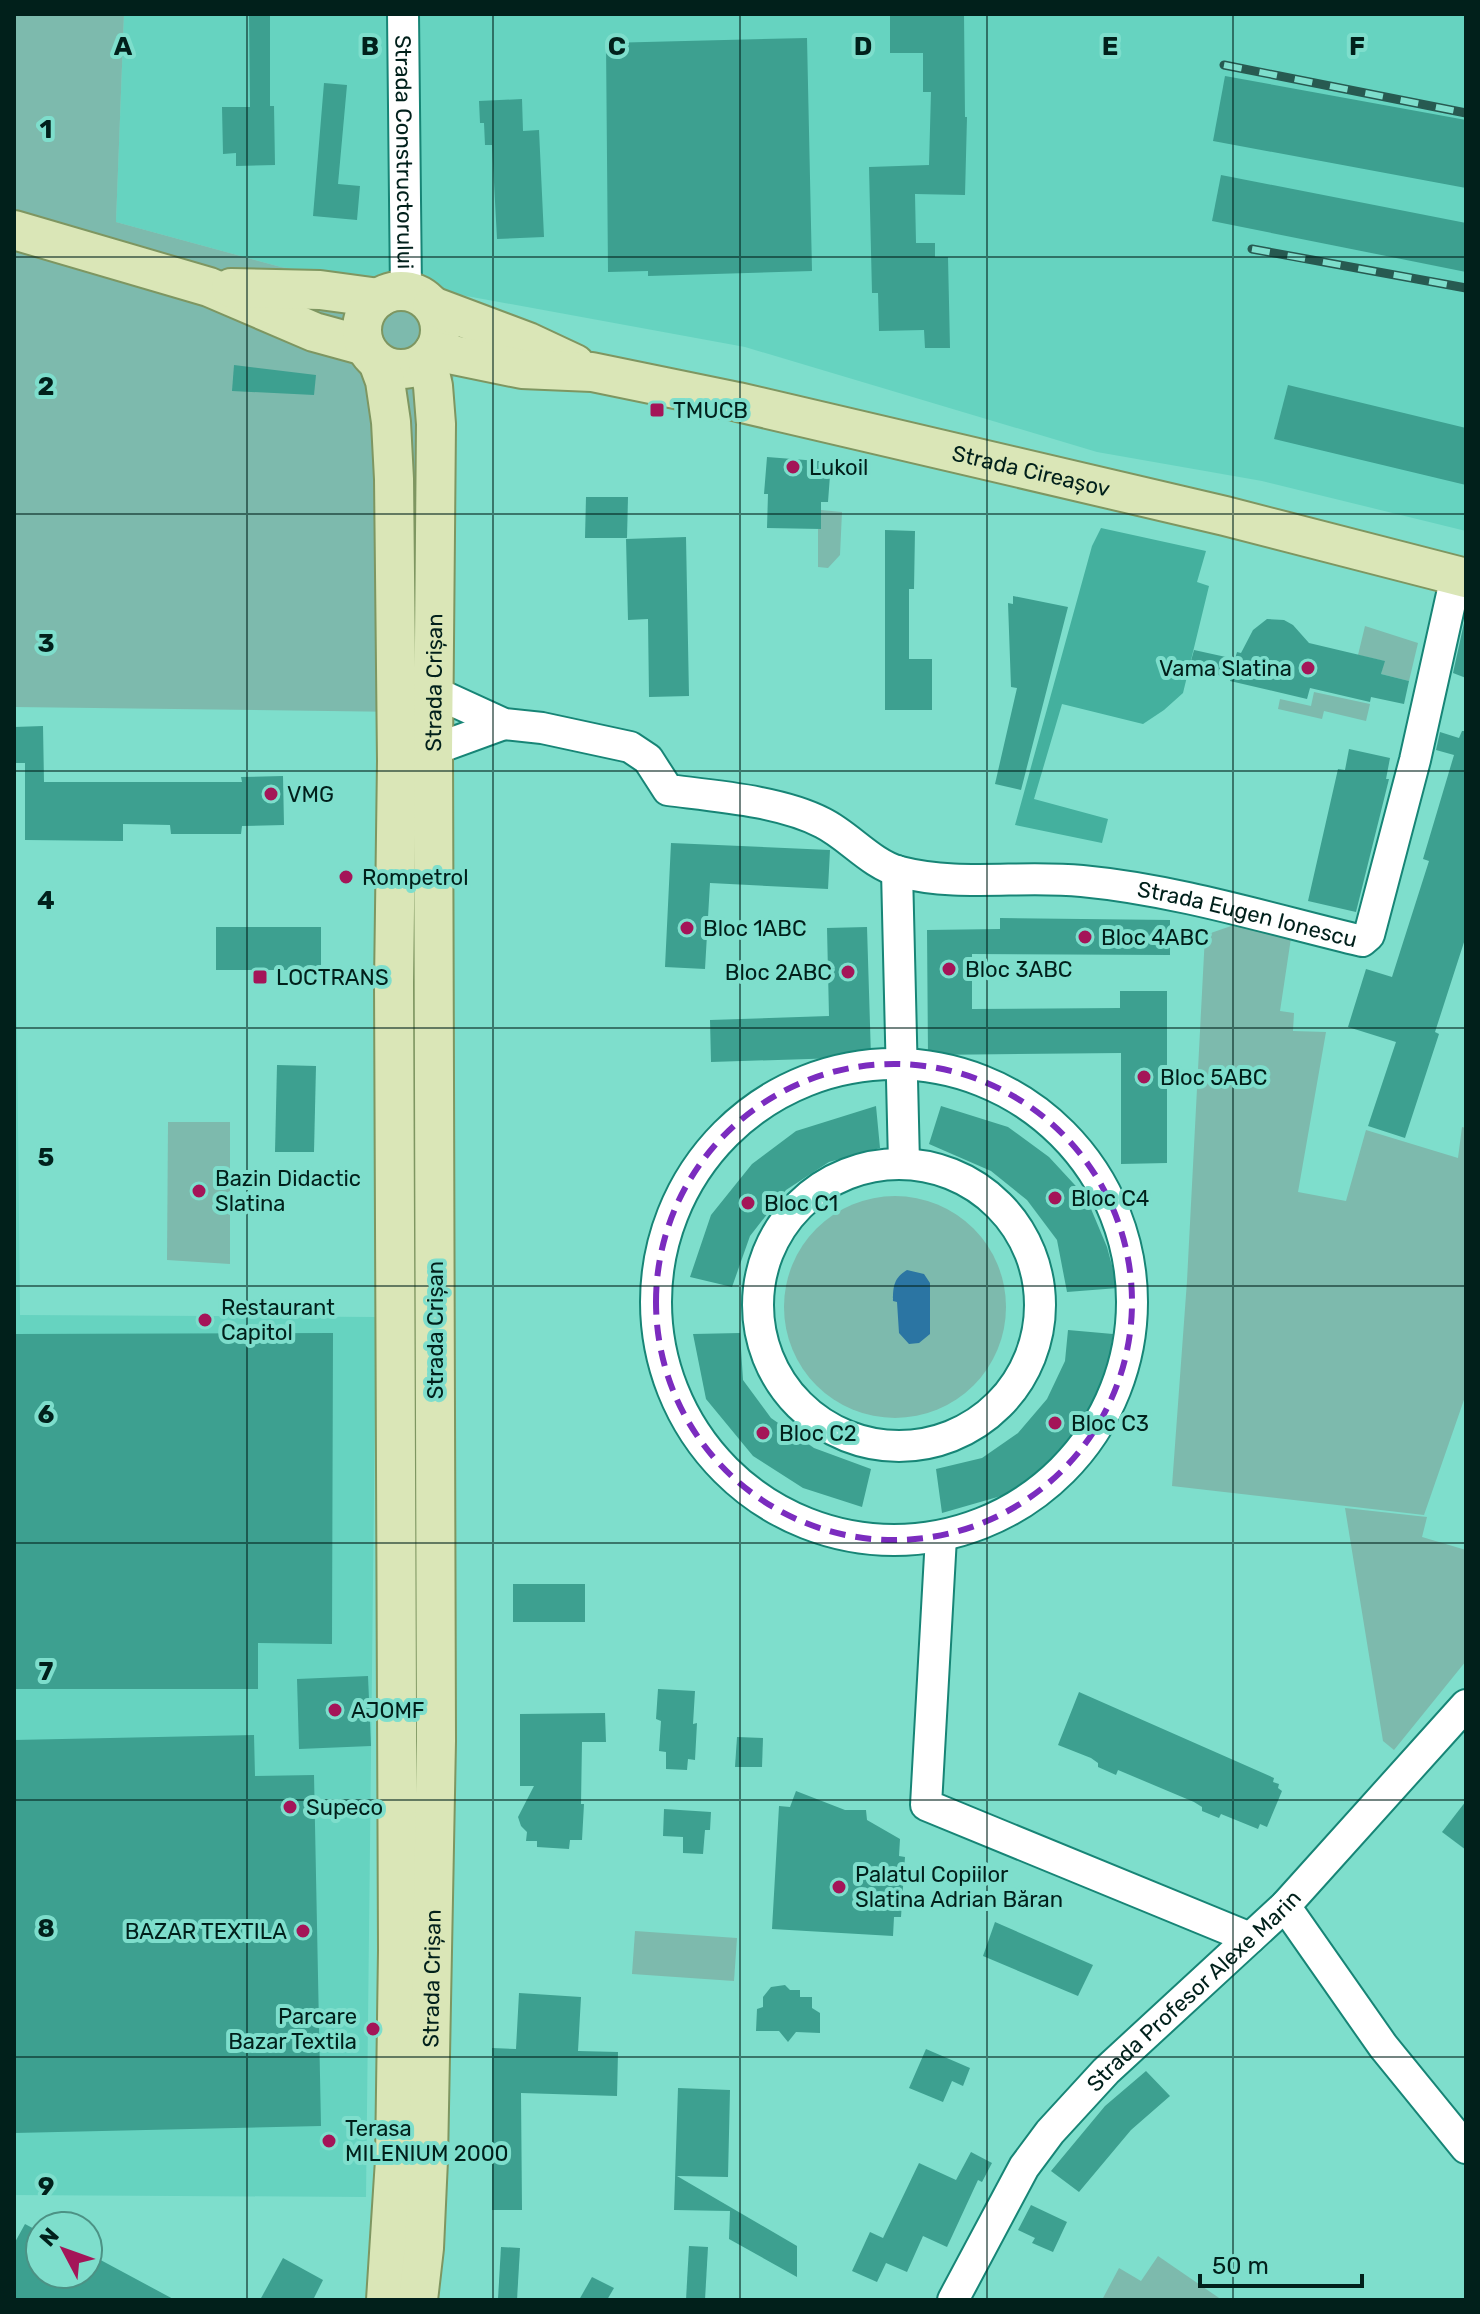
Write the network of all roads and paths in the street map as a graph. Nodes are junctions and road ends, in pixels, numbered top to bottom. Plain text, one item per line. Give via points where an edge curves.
1 (403, 14) edge
2 (14, 230) edge
3 (209, 287) junction
4 (406, 299) junction
5 (372, 354) junction
6 (430, 355) junction
7 (592, 372) junction
8 (1461, 577) edge
9 (434, 692) junction
10 (504, 724) junction
11 (415, 757) junction
12 (897, 871) junction
13 (902, 1063) junction
14 (904, 1163) junction
15 (941, 1537) junction
16 (1466, 1705) edge
17 (1285, 1906) junction
18 (1250, 1938) junction
19 (1466, 2148) edge
20 (402, 2296) edge
21 (953, 2300) edge

1 - 4 street, Strada Constructorului
2 - 3 main road, Strada Cireașov
3 - 4 main road, Strada Cireașov
3 - 5 main road, Strada Cireașov
4 - 5 main road via 370,307 362,333
4 - 6 main road via 440,328
4 - 7 main road, Strada Cireașov via 528,342
5 - 6 main road via 390,368 403,369
5 - 11 main road, Strada Crișan via 385,381 391,422
6 - 7 main road, Strada Cireașov via 522,369
6 - 9 main road, Strada Crișan via 436,424
7 - 8 main road, Strada Cireașov via 1020,467
8 - 12 street, Strada Eugen Ionescu via 1369,935 1362,941 1146,889 1079,880 994,880
9 - 10 street, Strada Eugen Ionescu
9 - 11 main road, Strada Crișan
10 - 11 street, Strada Eugen Ionescu
10 - 12 street, Strada Eugen Ionescu via 630,747 648,759 668,790 739,799 820,821
11 - 20 main road, Strada Crișan via 394,983 395,2160
12 - 13 street
13 - 14 street
13 - 15 street via 970,1075 1026,1102 1073,1143 1108,1194 1125,1241 1133,1289 1126,1357 1102,1420 1060,1474 1005,1514
13 - 15 street via 855,1066 809,1079 738,1120 686,1183 665,1232 655,1283 655,1325 669,1386 695,1437 732,1479 777,1512 829,1533 885,1542
14 - 14 street via 867,1166 833,1179 803,1200 779,1229 763,1262 757,1298 761,1340 778,1379 804,1411 840,1434 880,1446 923,1445 961,1432 995,1409 1021,1377 1037,1340 1041,1299 1033,1257 1013,1220 983,1190 945,1170
15 - 18 street via 926,1805
16 - 17 street, Strada Profesor Alexe Marin
17 - 18 street, Strada Profesor Alexe Marin
17 - 19 street via 1383,2046
18 - 21 street, Strada Profesor Alexe Marin via 1106,2071 1050,2132 1024,2167

